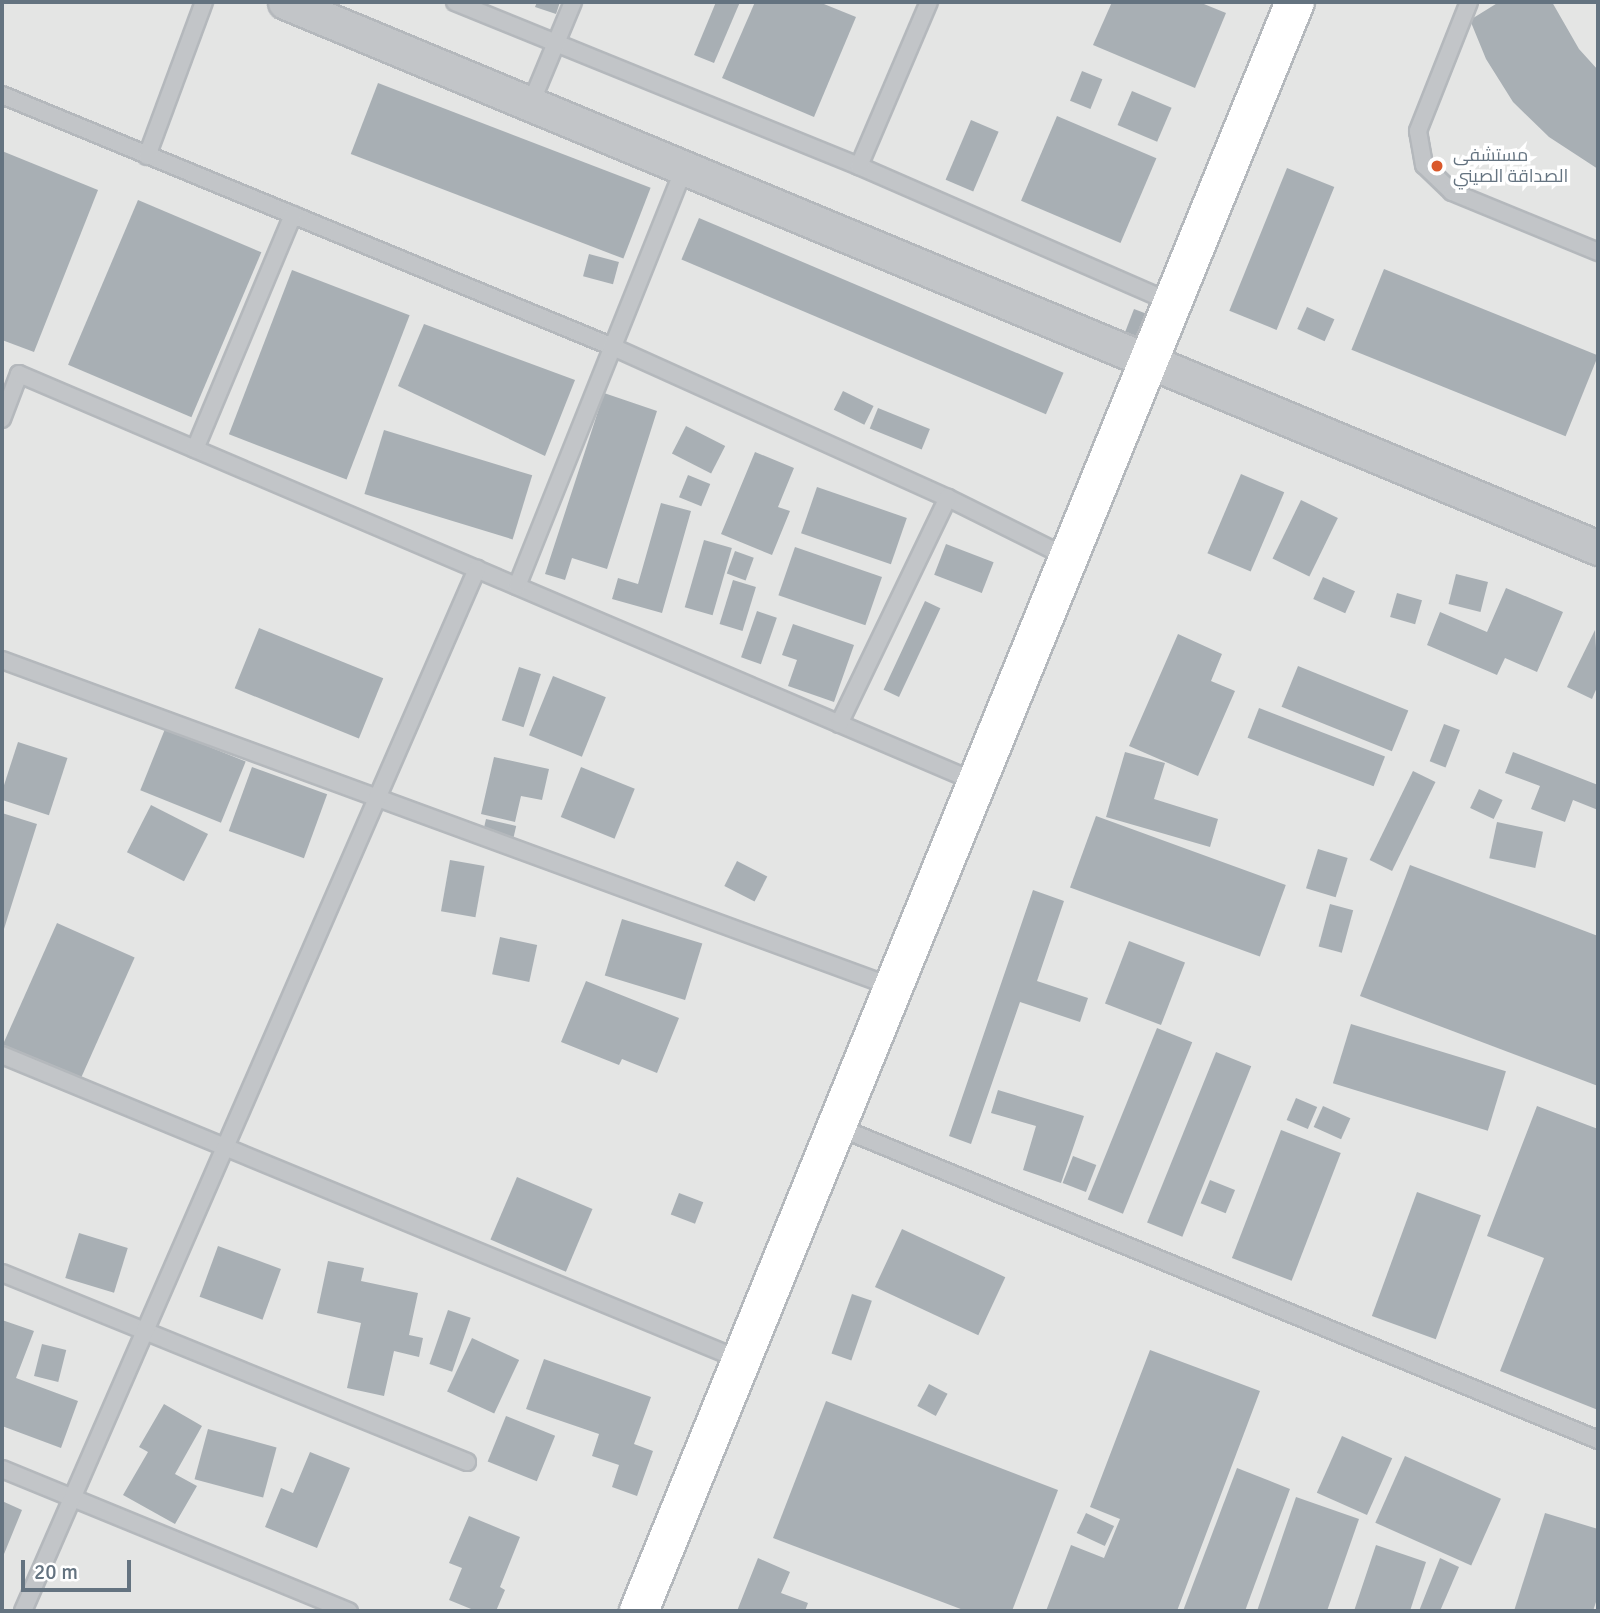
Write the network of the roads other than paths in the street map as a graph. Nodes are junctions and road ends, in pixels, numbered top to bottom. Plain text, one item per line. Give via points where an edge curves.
1 (204, 2) edge
2 (285, 2) edge
3 (455, 2) edge
4 (573, 2) edge
5 (929, 2) edge
6 (1295, 2) edge
7 (1469, 2) edge
8 (556, 44) junction
9 (2, 95) edge
10 (531, 103) junction
11 (147, 156) junction
12 (859, 166) junction
13 (684, 169) junction
14 (293, 215) junction
15 (1598, 253) edge
16 (1173, 303) junction
17 (612, 346) junction
18 (1149, 361) junction
19 (2, 419) edge
20 (195, 449) junction
21 (948, 498) junction
22 (1598, 548) edge
23 (1069, 558) junction
24 (477, 569) junction
25 (517, 586) junction
26 (2, 660) edge
27 (839, 724) junction
28 (976, 782) junction
29 (378, 797) junction
30 (890, 986) junction
31 (2, 1055) edge
32 (838, 1127) junction
33 (225, 1148) junction
34 (2, 1273) edge
35 (146, 1330) junction
36 (743, 1361) junction
37 (1598, 1440) edge
38 (467, 1462) dead end
39 (2, 1469) edge
40 (73, 1498) junction
41 (23, 1611) edge
42 (349, 1611) edge
43 (639, 1611) edge

1 - 11 lane
2 - 10 street
3 - 8 lane
4 - 8 lane
5 - 12 lane
6 - 16 street
7 - 15 lane via 1420,122 1418,148 1424,165 1452,192
8 - 10 lane
8 - 12 lane
9 - 11 lane
10 - 13 street
11 - 14 lane
12 - 16 lane
13 - 17 lane
13 - 18 street
14 - 17 lane
14 - 20 lane
16 - 18 street
17 - 21 lane
17 - 25 lane
18 - 22 street
18 - 23 street
19 - 20 lane via 19,374
20 - 24 lane
21 - 23 lane
21 - 27 lane
23 - 28 street
24 - 25 lane
24 - 29 lane
25 - 27 lane
26 - 29 lane
27 - 28 lane
28 - 30 street
29 - 30 lane
29 - 33 lane
30 - 32 street
31 - 33 lane
32 - 36 street
32 - 37 lane
33 - 35 lane
33 - 36 lane
34 - 35 lane
35 - 38 lane
35 - 40 lane
36 - 43 street
39 - 40 lane
40 - 41 lane
40 - 42 lane

